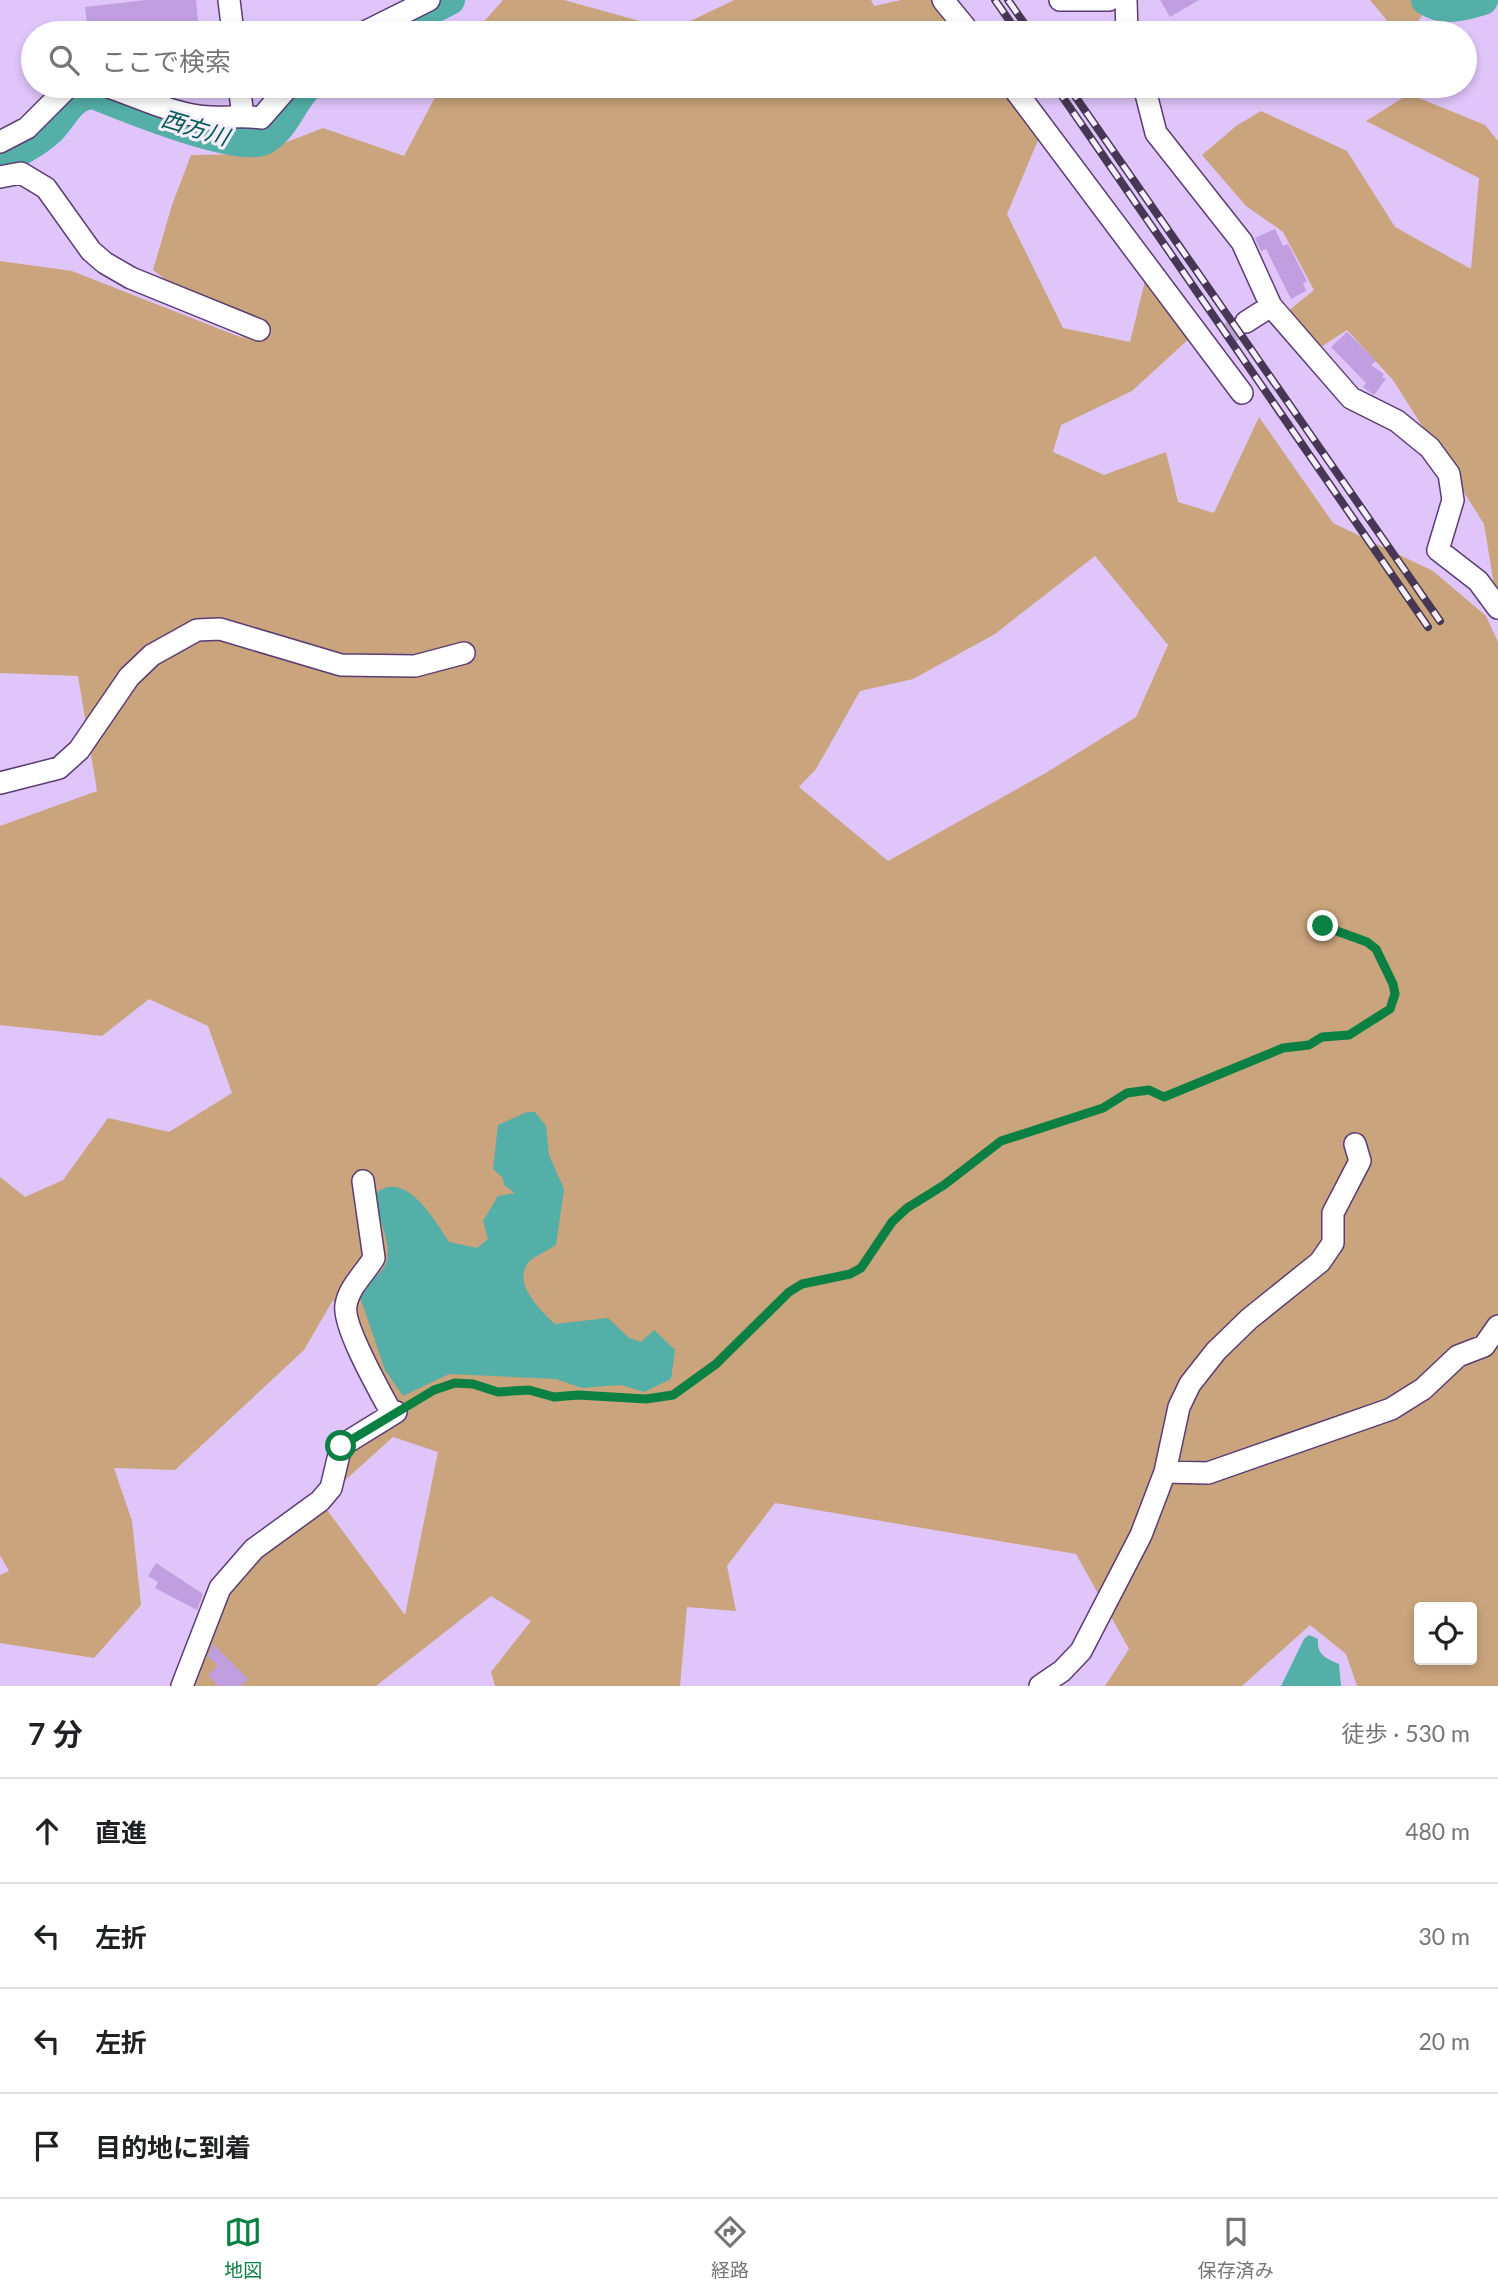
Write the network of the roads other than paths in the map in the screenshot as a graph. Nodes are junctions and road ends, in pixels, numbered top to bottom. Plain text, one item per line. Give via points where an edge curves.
1 (229, 0) edge
2 (429, 0) edge
3 (943, 0) edge
4 (1060, 0) edge
5 (1109, 0) edge
6 (1126, 0) edge
7 (232, 21) edge
8 (387, 21) edge
9 (960, 21) edge
10 (1127, 21) edge
11 (57, 98) edge
12 (140, 98) edge
13 (241, 98) edge
14 (278, 98) edge
15 (1022, 98) edge
16 (1147, 98) edge
17 (243, 115) junction
18 (0, 142) edge
19 (0, 177) edge
20 (1271, 306) junction
21 (1246, 322) tunnel mouth
22 (259, 330) dead end
23 (1242, 394) dead end
24 (1498, 608) edge
25 (464, 653) dead end
26 (0, 783) edge
27 (1355, 1144) dead end
28 (363, 1181) dead end
29 (1498, 1326) edge
30 (1165, 1472) junction
31 (182, 1686) edge
32 (1040, 1686) edge

1 - 7 street
2 - 8 street
3 - 9 street
4 - 5 street
6 - 10 street
11 - 18 street via 27,128
12 - 17 street via 211,118
13 - 17 street
14 - 17 street via 261,118
15 - 23 street via 1216,342
16 - 20 street via 1156,133 1242,242
19 - 22 street via 21,173 46,188 91,251 105,263
20 - 21 street
20 - 24 street via 1351,398 1397,421 1449,474 1453,500 1438,550 1478,581
25 - 26 street via 415,666 341,665 220,629 197,630 152,655 129,677 79,750 59,768
27 - 30 street via 1360,1161 1333,1213 1333,1243 1320,1262 1216,1351 1189,1384 1179,1407
28 - 31 street via 374,1258 345,1307 365,1364 394,1413 341,1446 331,1488 320,1502 254,1549 220,1588
29 - 30 street via 1484,1346 1458,1356 1423,1389 1391,1409 1208,1474
30 - 32 street via 1141,1535 1081,1651

